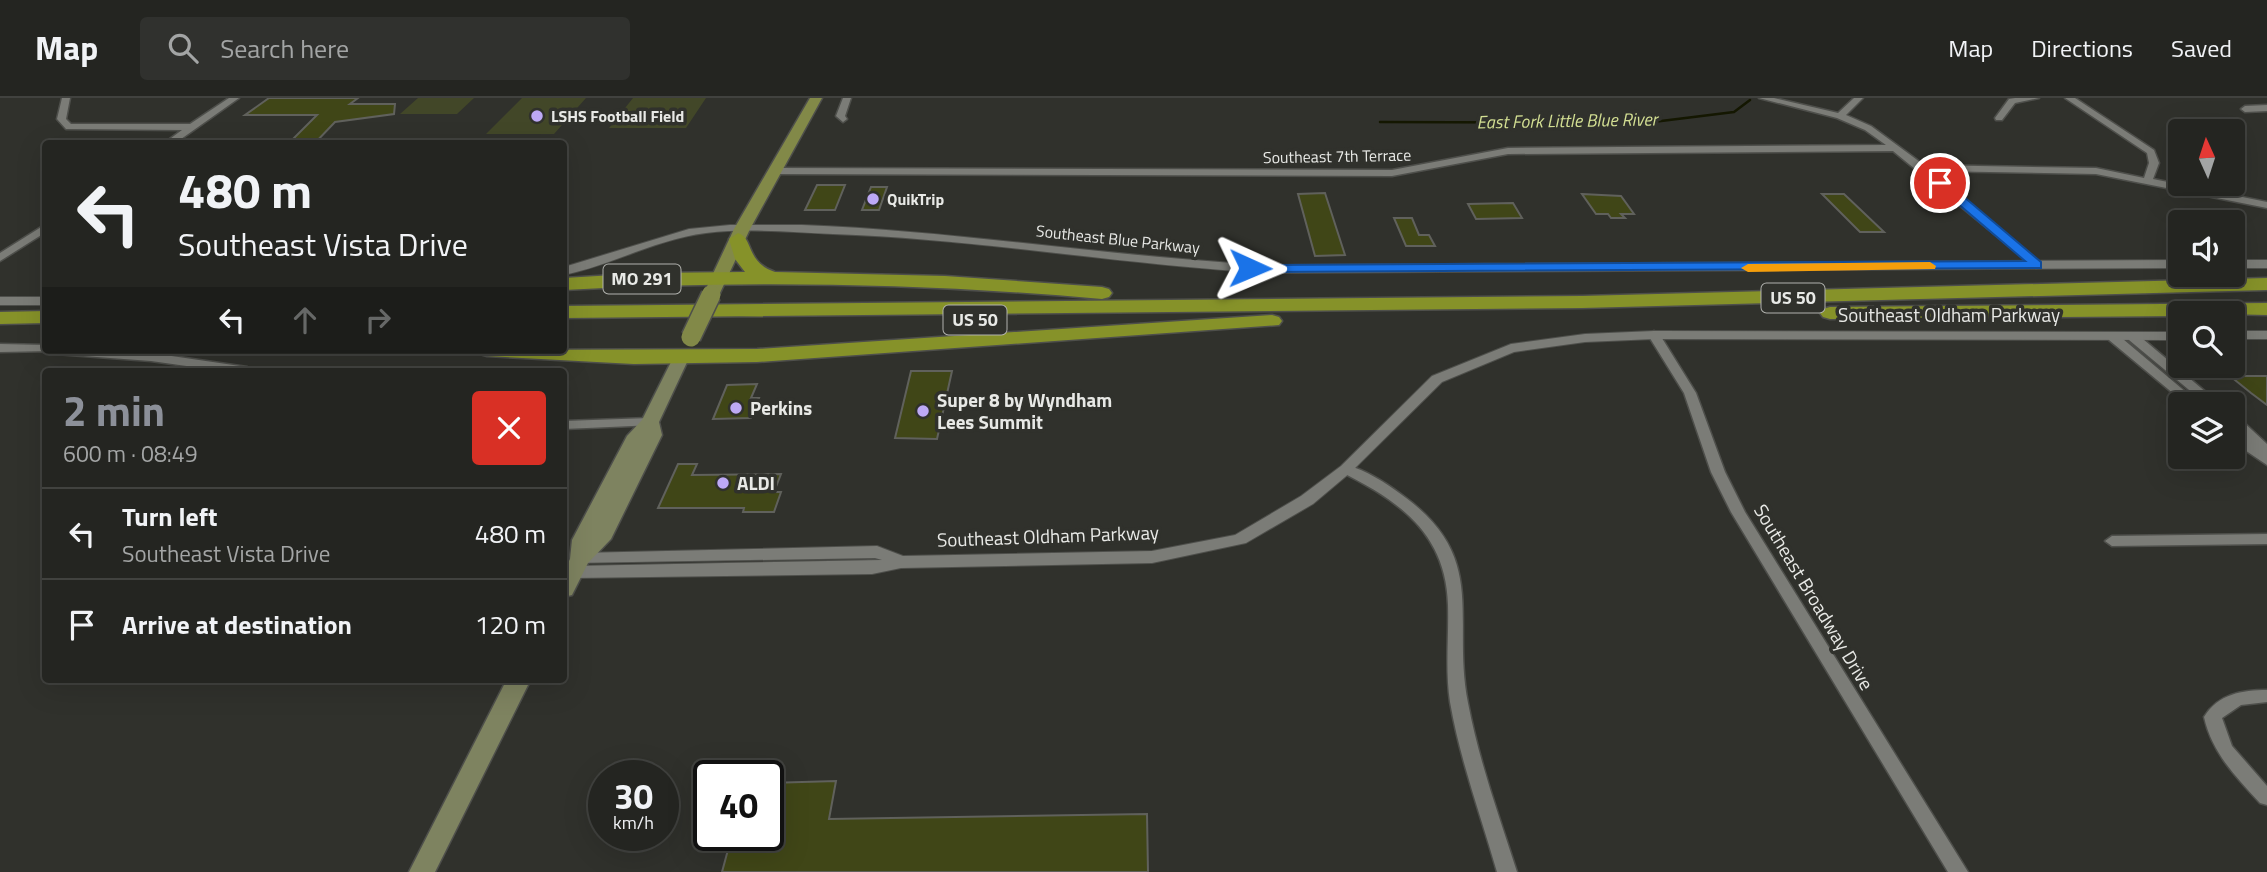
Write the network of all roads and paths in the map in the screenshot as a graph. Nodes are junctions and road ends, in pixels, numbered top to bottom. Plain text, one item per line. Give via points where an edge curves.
1 (66, 98) edge
2 (236, 98) edge
3 (816, 98) edge
4 (847, 98) edge
5 (1763, 98) edge
6 (1859, 98) edge
7 (2035, 98) edge
8 (2069, 98) edge
9 (2245, 108) dead end
10 (2267, 108) edge
11 (1840, 116) junction
12 (843, 118) dead end
13 (2000, 118) dead end
14 (193, 127) junction
15 (173, 140) edge
16 (1895, 148) junction
17 (1922, 168) junction
18 (777, 171) junction
19 (2148, 180) junction
20 (2267, 205) edge
21 (42, 230) edge
22 (740, 234) junction
23 (0, 258) edge
24 (2168, 264) edge
25 (2245, 264) edge
26 (2267, 264) edge
27 (2036, 265) junction
28 (567, 270) edge
29 (775, 278) junction
30 (567, 284) edge
31 (2267, 284) edge
32 (715, 286) junction
33 (0, 301) edge
34 (42, 301) edge
35 (1319, 304) junction
36 (2267, 309) edge
37 (567, 312) edge
38 (1368, 316) junction
39 (42, 317) edge
40 (0, 318) edge
41 (567, 324) edge
42 (0, 330) edge
43 (42, 330) edge
44 (1654, 335) junction
45 (2245, 335) edge
46 (2267, 335) edge
47 (2168, 336) edge
48 (2113, 337) junction
49 (2133, 337) junction
50 (0, 348) edge
51 (42, 349) edge
52 (567, 353) edge
53 (104, 354) edge
54 (681, 358) junction
55 (228, 368) edge
56 (2179, 392) edge
57 (2199, 392) edge
58 (650, 422) junction
59 (567, 425) edge
60 (2245, 432) edge
61 (2245, 445) edge
62 (2267, 451) edge
63 (2267, 461) edge
64 (1346, 469) junction
65 (2267, 539) edge
66 (2112, 541) dead end
67 (572, 574) edge
68 (517, 683) edge
69 (2267, 696) edge
70 (2267, 799) edge
71 (422, 872) edge
72 (1507, 872) edge
73 (1958, 872) edge

1 - 14 street via 61,119 65,125
2 - 14 street
3 - 18 main road
4 - 12 street
5 - 11 street
6 - 11 street
7 - 13 street via 2012,101
8 - 19 street via 2151,152 2154,163
9 - 10 street
11 - 16 street via 1868,128
14 - 15 street
16 - 17 street
16 - 18 street, Southeast 7th Terrace via 1508,151 1392,173
17 - 19 street via 2096,171
17 - 27 street
18 - 22 main road
19 - 20 street
21 - 23 street
22 - 27 street, Southeast Blue Parkway via 905,233 1168,264 1267,269
22 - 28 street, Southeast Blue Parkway via 684,234
22 - 29 highway via 742,259 756,273
22 - 32 main road
24 - 27 street, Southeast Blue Parkway
25 - 26 street
29 - 32 highway
29 - 35 highway via 921,279 1166,298
30 - 32 highway, MO 291 via 637,279
31 - 35 highway, US 50 via 1793,298
32 - 54 main road, bridge
33 - 34 street
35 - 37 highway, US 50
36 - 38 highway, US 50
38 - 41 highway, US 50
38 - 54 highway via 1348,321 1167,325
39 - 40 highway
42 - 43 highway
44 - 48 street, Southeast Oldham Parkway
44 - 64 street, Southeast Oldham Parkway via 1511,348 1437,379
44 - 73 street, Southeast Broadway Drive via 1690,393 1718,472 1742,520
45 - 46 street
47 - 49 street, Southeast Oldham Parkway
48 - 49 street, Southeast Oldham Parkway
48 - 56 street
49 - 57 street
50 - 51 street
52 - 54 highway
53 - 55 street
54 - 58 main road
58 - 59 street
58 - 67 main road via 636,436 588,528
60 - 62 street
61 - 63 street
64 - 67 street, Southeast Oldham Parkway via 1307,500 1240,539 1152,556
64 - 72 street via 1386,488 1410,506 1433,532 1449,561 1456,590 1459,706
65 - 66 street
68 - 71 main road
69 - 70 street via 2236,698 2222,705 2213,717 2224,749

